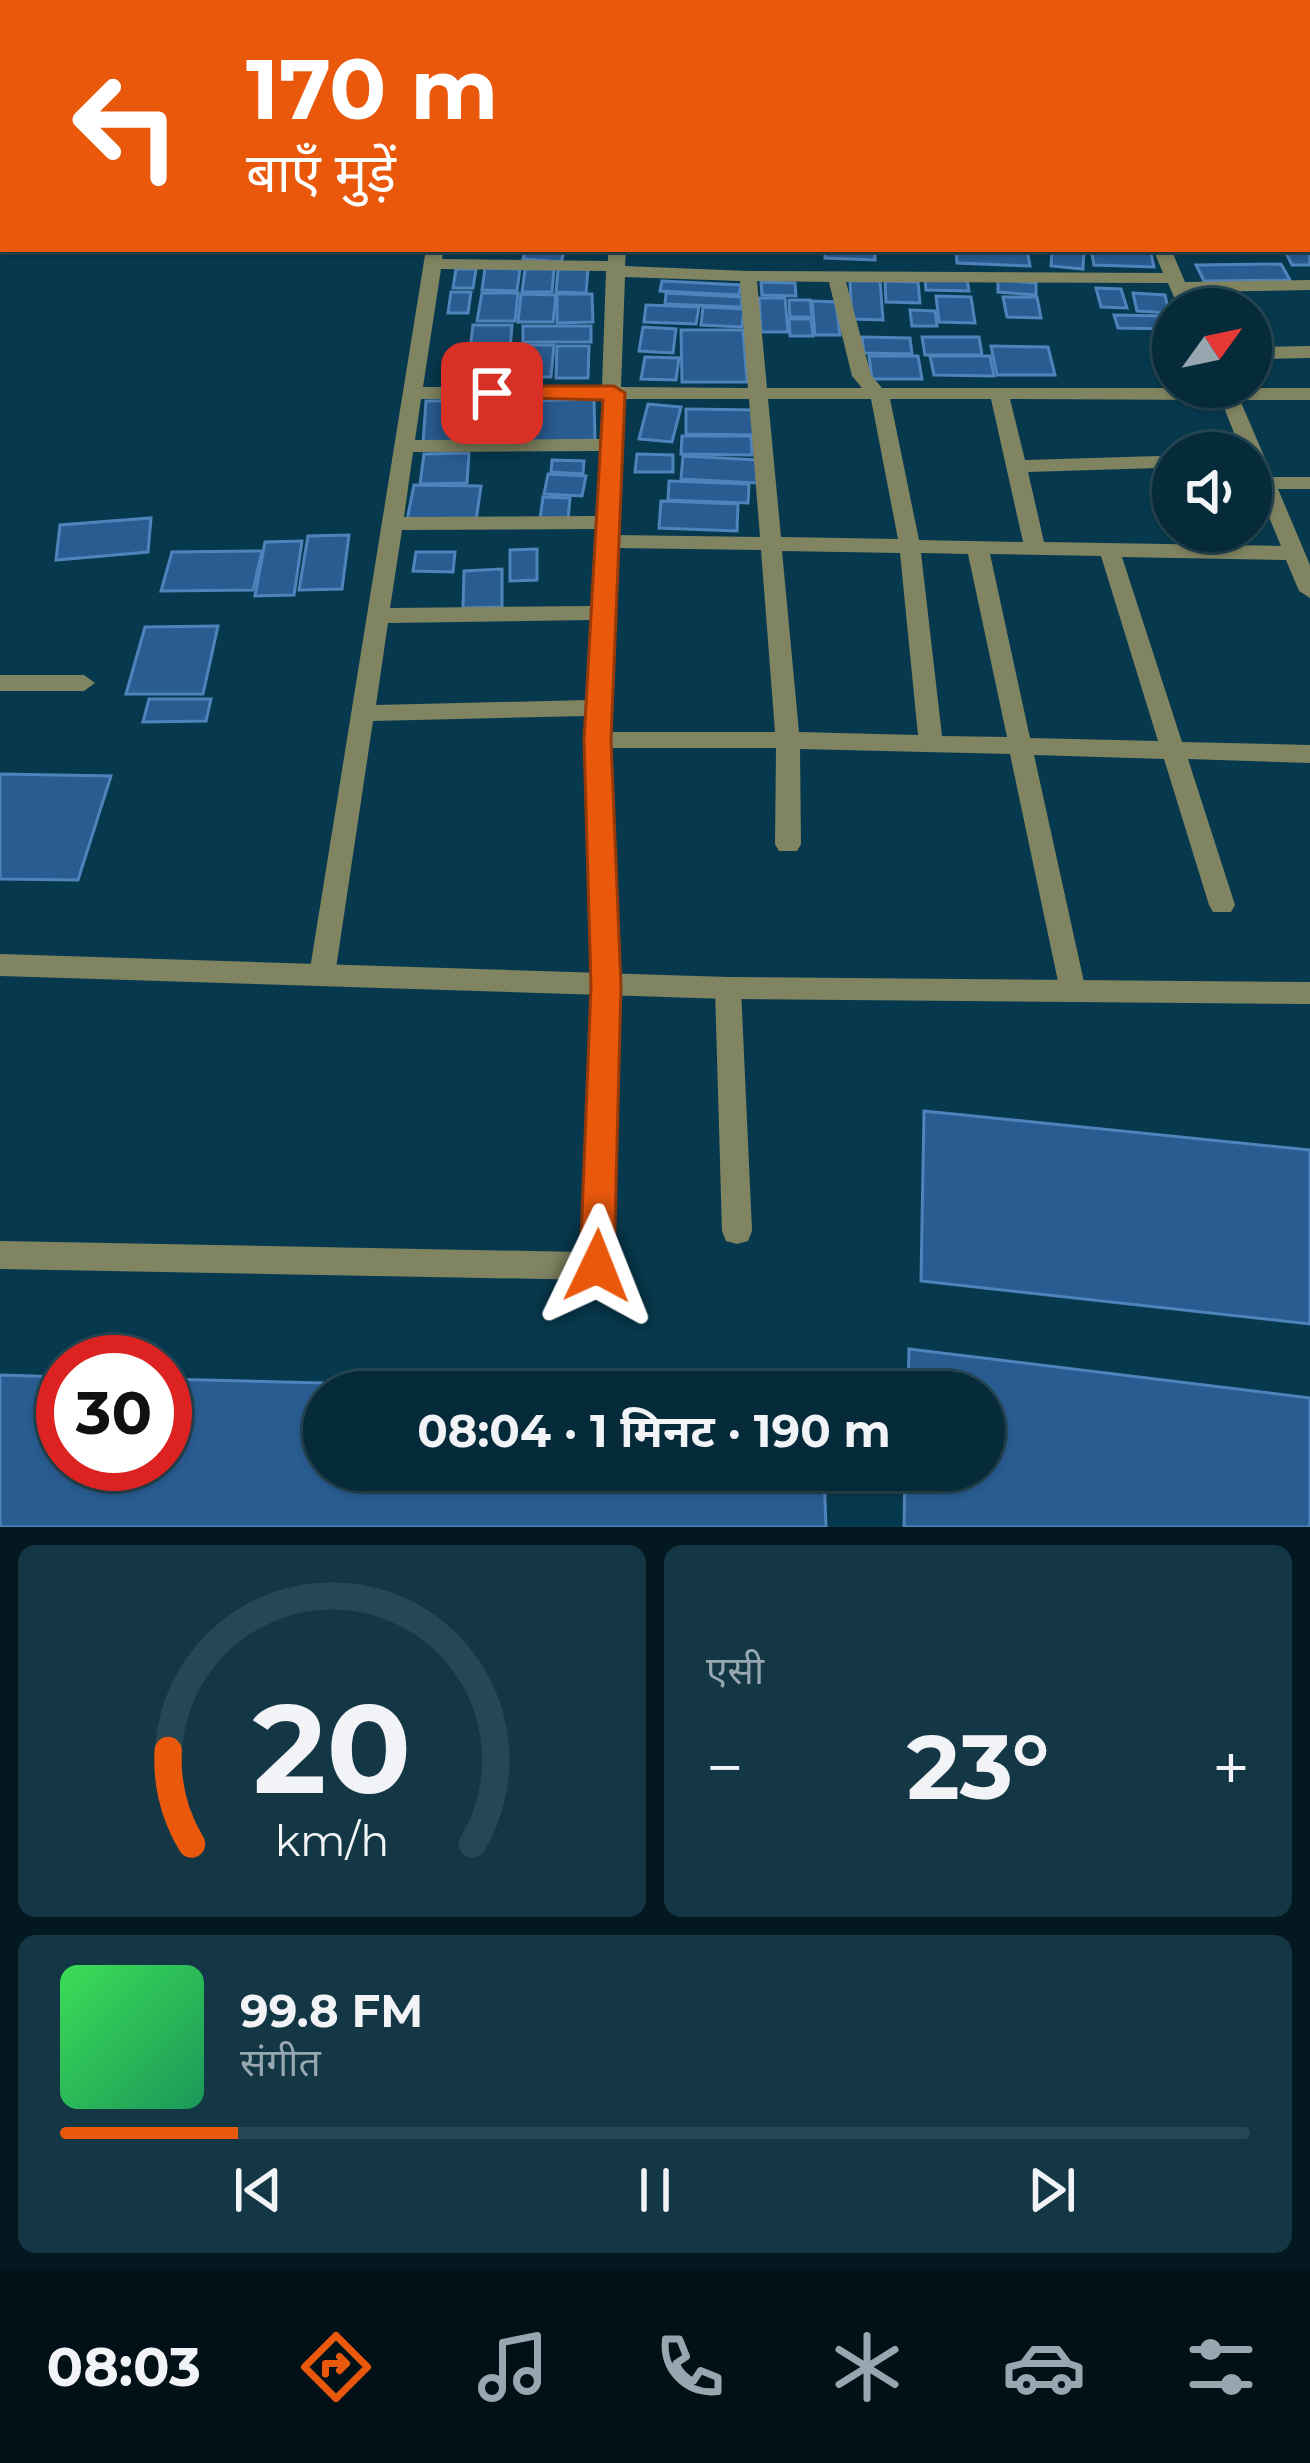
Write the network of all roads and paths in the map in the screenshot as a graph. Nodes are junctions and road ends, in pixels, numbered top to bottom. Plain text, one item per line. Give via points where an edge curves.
1 (1163, 252) edge
2 (433, 256) edge
3 (616, 262) edge
4 (748, 276) junction
5 (836, 276) junction
6 (1175, 282) junction
7 (1310, 285) edge
8 (1178, 288) edge
9 (1310, 352) edge
10 (1272, 353) edge
11 (410, 393) junction
12 (614, 393) junction
13 (1152, 393) edge
14 (1272, 393) edge
15 (1310, 394) edge
16 (756, 396) junction
17 (1000, 396) junction
18 (880, 397) junction
19 (610, 445) junction
20 (402, 446) junction
21 (1152, 462) edge
22 (1016, 466) junction
23 (1272, 483) edge
24 (1310, 483) edge
25 (1272, 497) edge
26 (390, 524) junction
27 (604, 532) junction
28 (767, 544) junction
29 (910, 548) junction
30 (978, 549) junction
31 (1036, 550) junction
32 (1109, 552) junction
33 (1295, 553) junction
34 (1310, 590) edge
35 (602, 613) junction
36 (376, 616) junction
37 (0, 682) edge
38 (84, 683) dead end
39 (598, 709) junction
40 (362, 713) junction
41 (598, 740) junction
42 (788, 740) junction
43 (931, 744) junction
44 (1022, 746) junction
45 (1170, 750) junction
46 (1310, 754) edge
47 (788, 844) dead end
48 (1222, 905) dead end
49 (0, 965) edge
50 (322, 975) junction
51 (606, 986) junction
52 (728, 988) junction
53 (1072, 991) junction
54 (1310, 993) edge
55 (737, 1231) dead end
56 (0, 1255) edge

1 - 6 street
2 - 3 street
2 - 11 street
3 - 4 street
3 - 12 street
4 - 5 street
4 - 16 street
5 - 6 street via 902,269
5 - 18 street via 862,376
6 - 7 street
6 - 8 street
9 - 10 street
11 - 12 street
11 - 20 street
12 - 16 street
12 - 19 street
13 - 17 street
14 - 15 street
16 - 18 street
16 - 28 street
17 - 18 street
17 - 22 street
18 - 29 street
19 - 20 street
19 - 27 street
20 - 26 street
21 - 22 street
22 - 31 street
23 - 24 street
25 - 33 street
26 - 27 street
26 - 36 street
27 - 28 street
27 - 35 street
28 - 29 street
28 - 42 street
29 - 30 street
29 - 43 street
30 - 31 street
30 - 44 street
31 - 32 street
32 - 33 street
32 - 45 street
33 - 34 street
35 - 36 street
35 - 39 street
36 - 40 street
37 - 38 street
39 - 40 street
39 - 41 street
40 - 50 street
41 - 42 street
41 - 51 street
42 - 43 street
42 - 47 street
43 - 44 street
44 - 45 street
44 - 53 street
45 - 46 street
45 - 48 street
49 - 50 street
50 - 51 street
51 - 52 street
51 - 56 street via 597,1266
52 - 53 street
52 - 55 street
53 - 54 street

